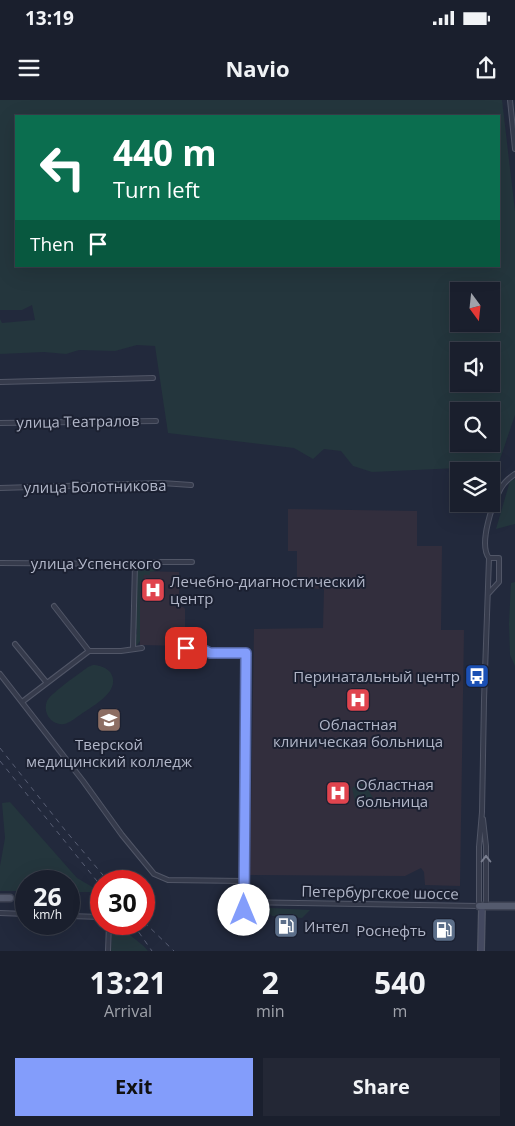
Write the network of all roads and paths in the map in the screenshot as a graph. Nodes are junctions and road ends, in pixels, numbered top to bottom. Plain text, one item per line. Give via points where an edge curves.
1 (510, 100) edge
2 (515, 149) edge
3 (153, 378) dead end
4 (0, 382) edge
5 (156, 420) dead end
6 (0, 423) edge
7 (515, 474) edge
8 (191, 484) dead end
9 (0, 488) edge
10 (489, 558) junction
11 (192, 562) dead end
12 (0, 563) edge
13 (135, 564) junction
14 (488, 594) junction
15 (54, 606) dead end
16 (15, 644) dead end
17 (133, 648) junction
18 (142, 648) dead end
19 (186, 648) dead end
20 (89, 651) junction
21 (0, 674) edge
22 (47, 683) junction
23 (22, 702) junction
24 (482, 812) junction
25 (244, 881) junction
26 (0, 898) edge
27 (10, 898) dead end
28 (244, 902) junction
29 (482, 906) junction
30 (515, 906) edge
31 (244, 910) dead end
32 (0, 913) edge
33 (15, 914) edge
34 (109, 935) edge
35 (108, 951) edge
36 (481, 951) edge

1 - 2 street
3 - 4 street
5 - 6 street, улица Театралов
7 - 10 street via 501,489 487,528 485,544
8 - 9 street, улица Болотникова
10 - 14 street
10 - 14 street via 499,558 499,582
11 - 13 street, улица Успенского
12 - 13 street, улица Успенского
13 - 17 street
14 - 24 street
15 - 20 street
16 - 22 street
17 - 18 street
17 - 20 street
19 - 25 street via 210,653 246,653
20 - 22 street
21 - 23 street
22 - 23 street
23 - 25 street via 154,874 166,880
24 - 29 street via 479,847
29 -> 24 street via 486,846
25 - 28 street
26 - 27 main road
28 - 29 street, Петербургское шоссе
28 - 31 street
29 - 30 main road, Петербургское шоссе
29 - 36 main road
32 - 33 street
34 - 35 street

